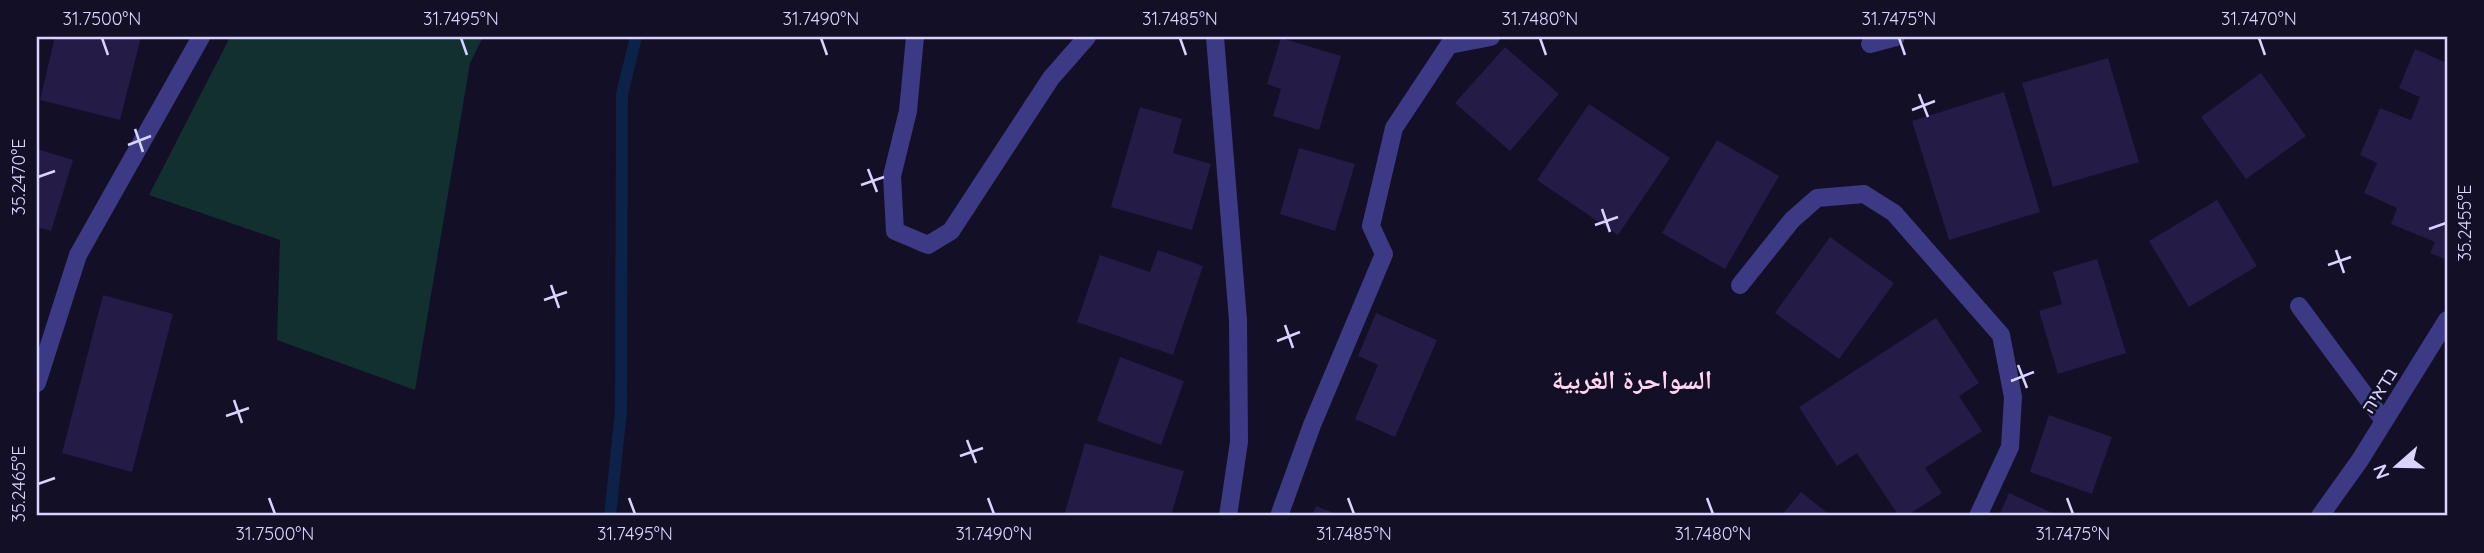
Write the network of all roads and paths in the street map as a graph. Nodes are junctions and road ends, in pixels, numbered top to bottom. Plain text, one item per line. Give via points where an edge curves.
1 (201, 37) edge
2 (915, 37) edge
3 (1087, 37) edge
4 (1215, 37) edge
5 (1491, 37) edge
6 (1896, 37) edge
7 (1870, 44) dead end
8 (1740, 285) dead end
9 (2299, 306) dead end
10 (2447, 320) edge
11 (37, 383) edge
12 (2384, 421) junction
13 (1228, 516) edge
14 (1279, 516) edge
15 (1978, 516) edge
16 (2320, 516) edge

1 - 11 street via 78,255
2 - 3 street via 908,111 892,176 895,231 928,245 951,231 1051,78
4 - 13 street via 1238,320 1239,442
5 - 14 street via 1449,45 1394,128 1371,226 1384,254
6 - 7 street
8 - 15 street via 1791,220 1817,198 1864,194 1894,213 2001,335 2013,397 2010,447
9 - 12 street
10 - 12 street, בדאיה
12 - 16 street, בדאיה

